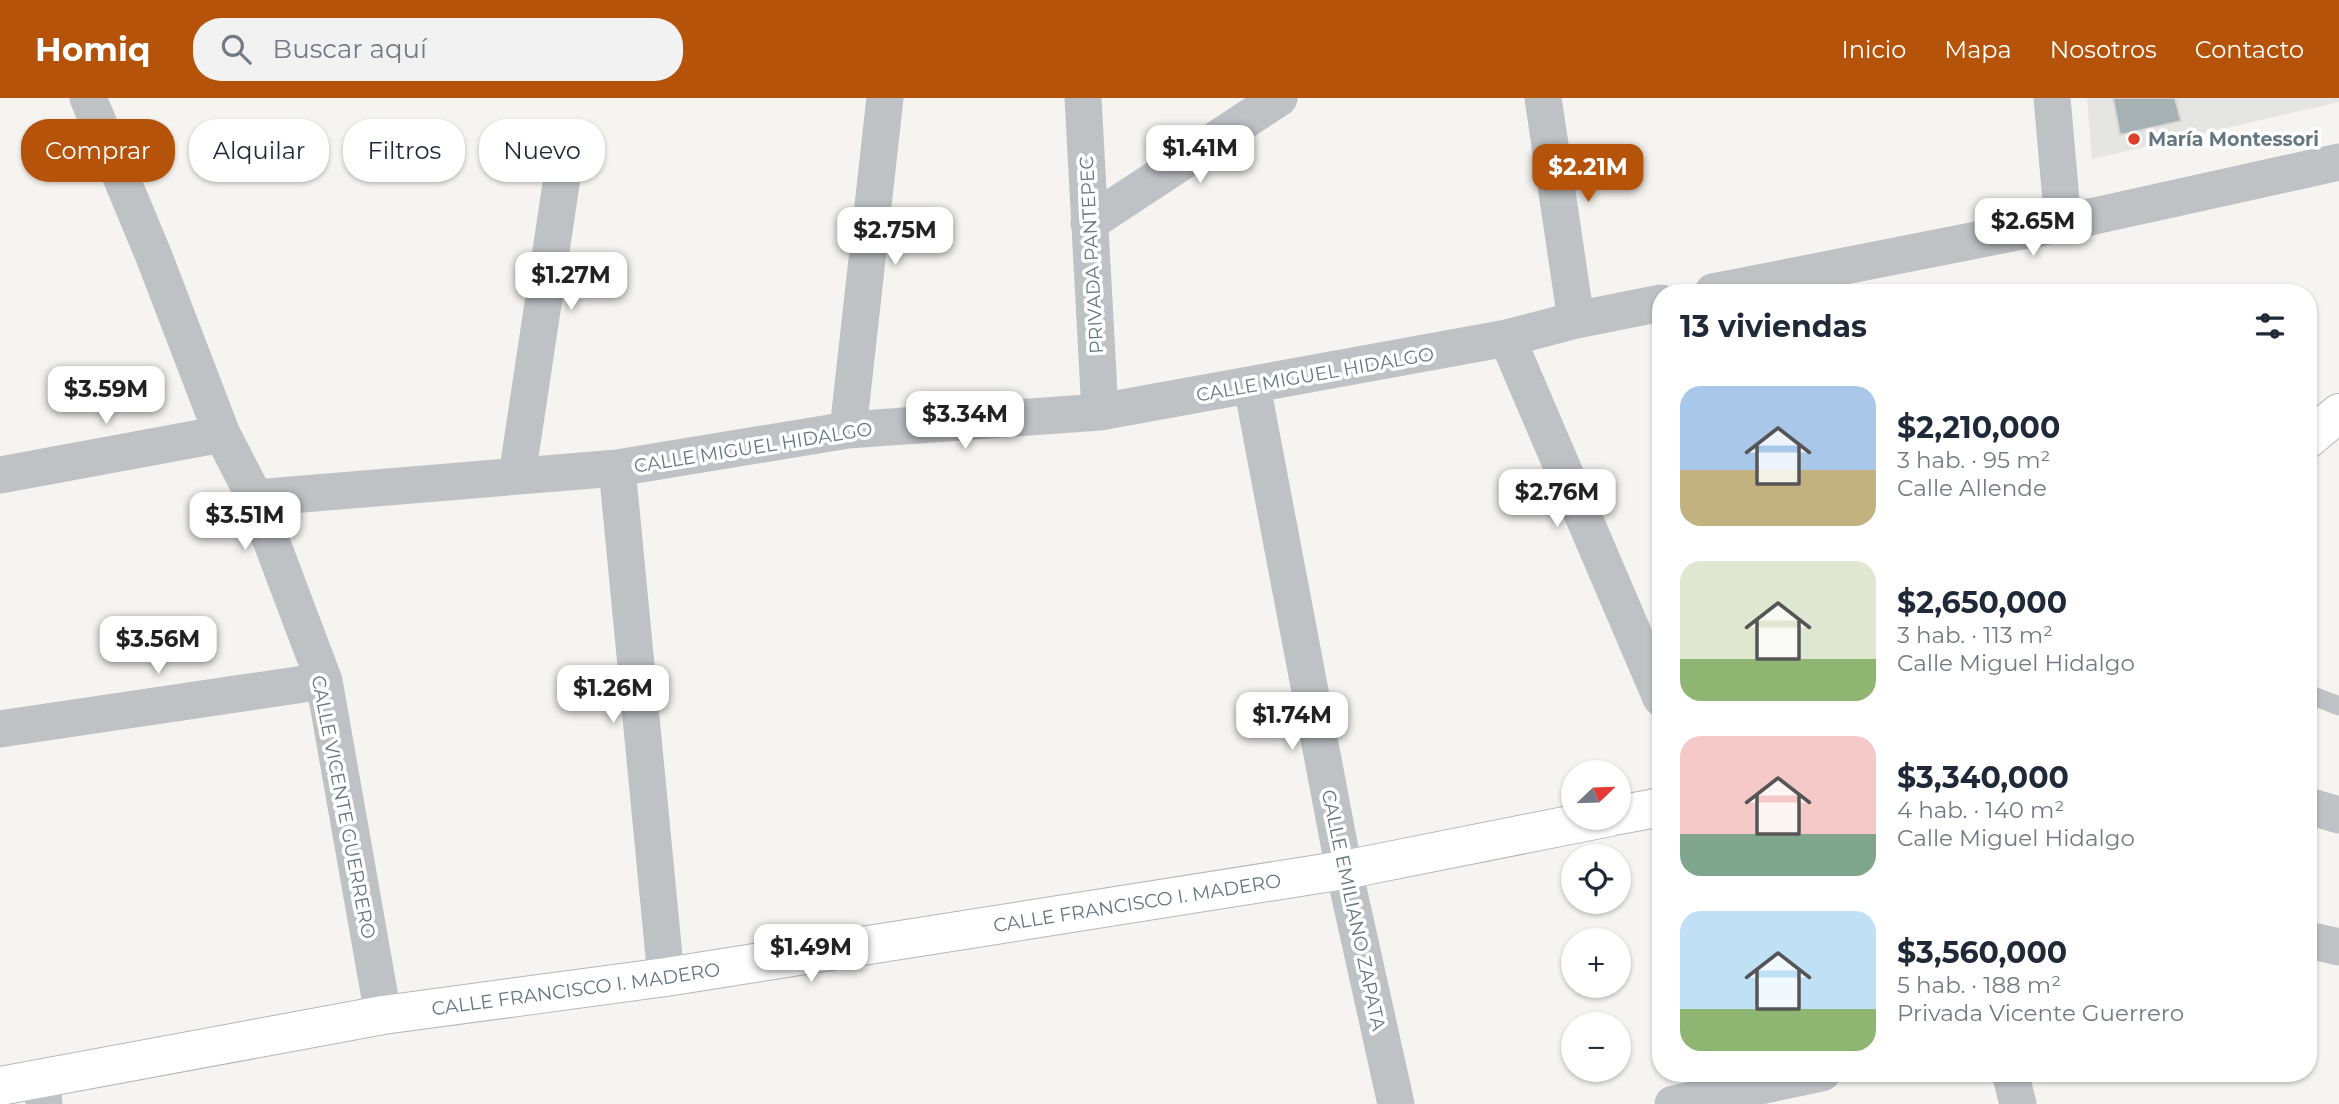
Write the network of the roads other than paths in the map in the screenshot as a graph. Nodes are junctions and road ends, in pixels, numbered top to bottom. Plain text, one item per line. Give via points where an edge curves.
1 (88, 98) edge
2 (885, 98) edge
3 (1083, 98) edge
4 (1279, 98) edge
5 (1543, 98) edge
6 (2052, 98) edge
7 (2339, 162) edge
8 (561, 182) edge
9 (1089, 223) junction
10 (2063, 223) junction
11 (1754, 284) edge
12 (1652, 305) edge
13 (1576, 320) junction
14 (1507, 338) junction
15 (1252, 386) junction
16 (1100, 412) junction
17 (2339, 413) edge
18 (848, 430) junction
19 (2317, 431) edge
20 (222, 434) junction
21 (617, 468) junction
22 (0, 475) edge
23 (517, 476) junction
24 (255, 498) junction
25 (1652, 677) edge
26 (324, 681) junction
27 (2317, 697) edge
28 (2339, 706) edge
29 (0, 729) edge
30 (1652, 809) edge
31 (2317, 809) edge
32 (1631, 813) edge
33 (2339, 815) edge
34 (1561, 827) edge
35 (1344, 870) junction
36 (2317, 942) edge
37 (2339, 947) edge
38 (666, 977) junction
39 (383, 1015) junction
40 (1779, 1082) edge
41 (2012, 1082) edge
42 (0, 1086) edge
43 (43, 1090) edge
44 (1396, 1104) edge
45 (1673, 1104) edge
46 (2018, 1104) edge

1 - 20 street, CALLE VICENTE GUERRERO
2 - 18 street
3 - 9 street, PRIVADA PANTEPEC
4 - 9 street
5 - 13 street
6 - 10 street
7 - 10 street
8 - 23 street
9 - 16 street, PRIVADA PANTEPEC
10 - 11 street
12 - 13 street, CALLE MIGUEL HIDALGO
13 - 14 street, CALLE MIGUEL HIDALGO
14 - 15 street, CALLE MIGUEL HIDALGO
14 - 25 street
15 - 16 street, CALLE MIGUEL HIDALGO
15 - 35 street, CALLE EMILIANO ZAPATA
16 - 18 street, CALLE MIGUEL HIDALGO
17 - 19 street
18 - 21 street, CALLE MIGUEL HIDALGO
20 - 22 street
20 - 24 street, CALLE VICENTE GUERRERO
21 - 23 street, CALLE MIGUEL HIDALGO
21 - 38 street
23 - 24 street, CALLE MIGUEL HIDALGO
24 - 26 street, CALLE VICENTE GUERRERO
26 - 29 street
26 - 39 street, CALLE VICENTE GUERRERO
27 - 28 lane
30 - 32 street
31 - 33 street
34 - 35 street, CALLE FRANCISCO I. MADERO
35 - 38 street, CALLE FRANCISCO I. MADERO
35 - 44 street, CALLE EMILIANO ZAPATA
36 - 37 street
38 - 39 street, CALLE FRANCISCO I. MADERO
39 - 43 street, CALLE FRANCISCO I. MADERO
40 - 45 street
41 - 46 street
42 - 43 street, CALLE FRANCISCO I. MADERO

